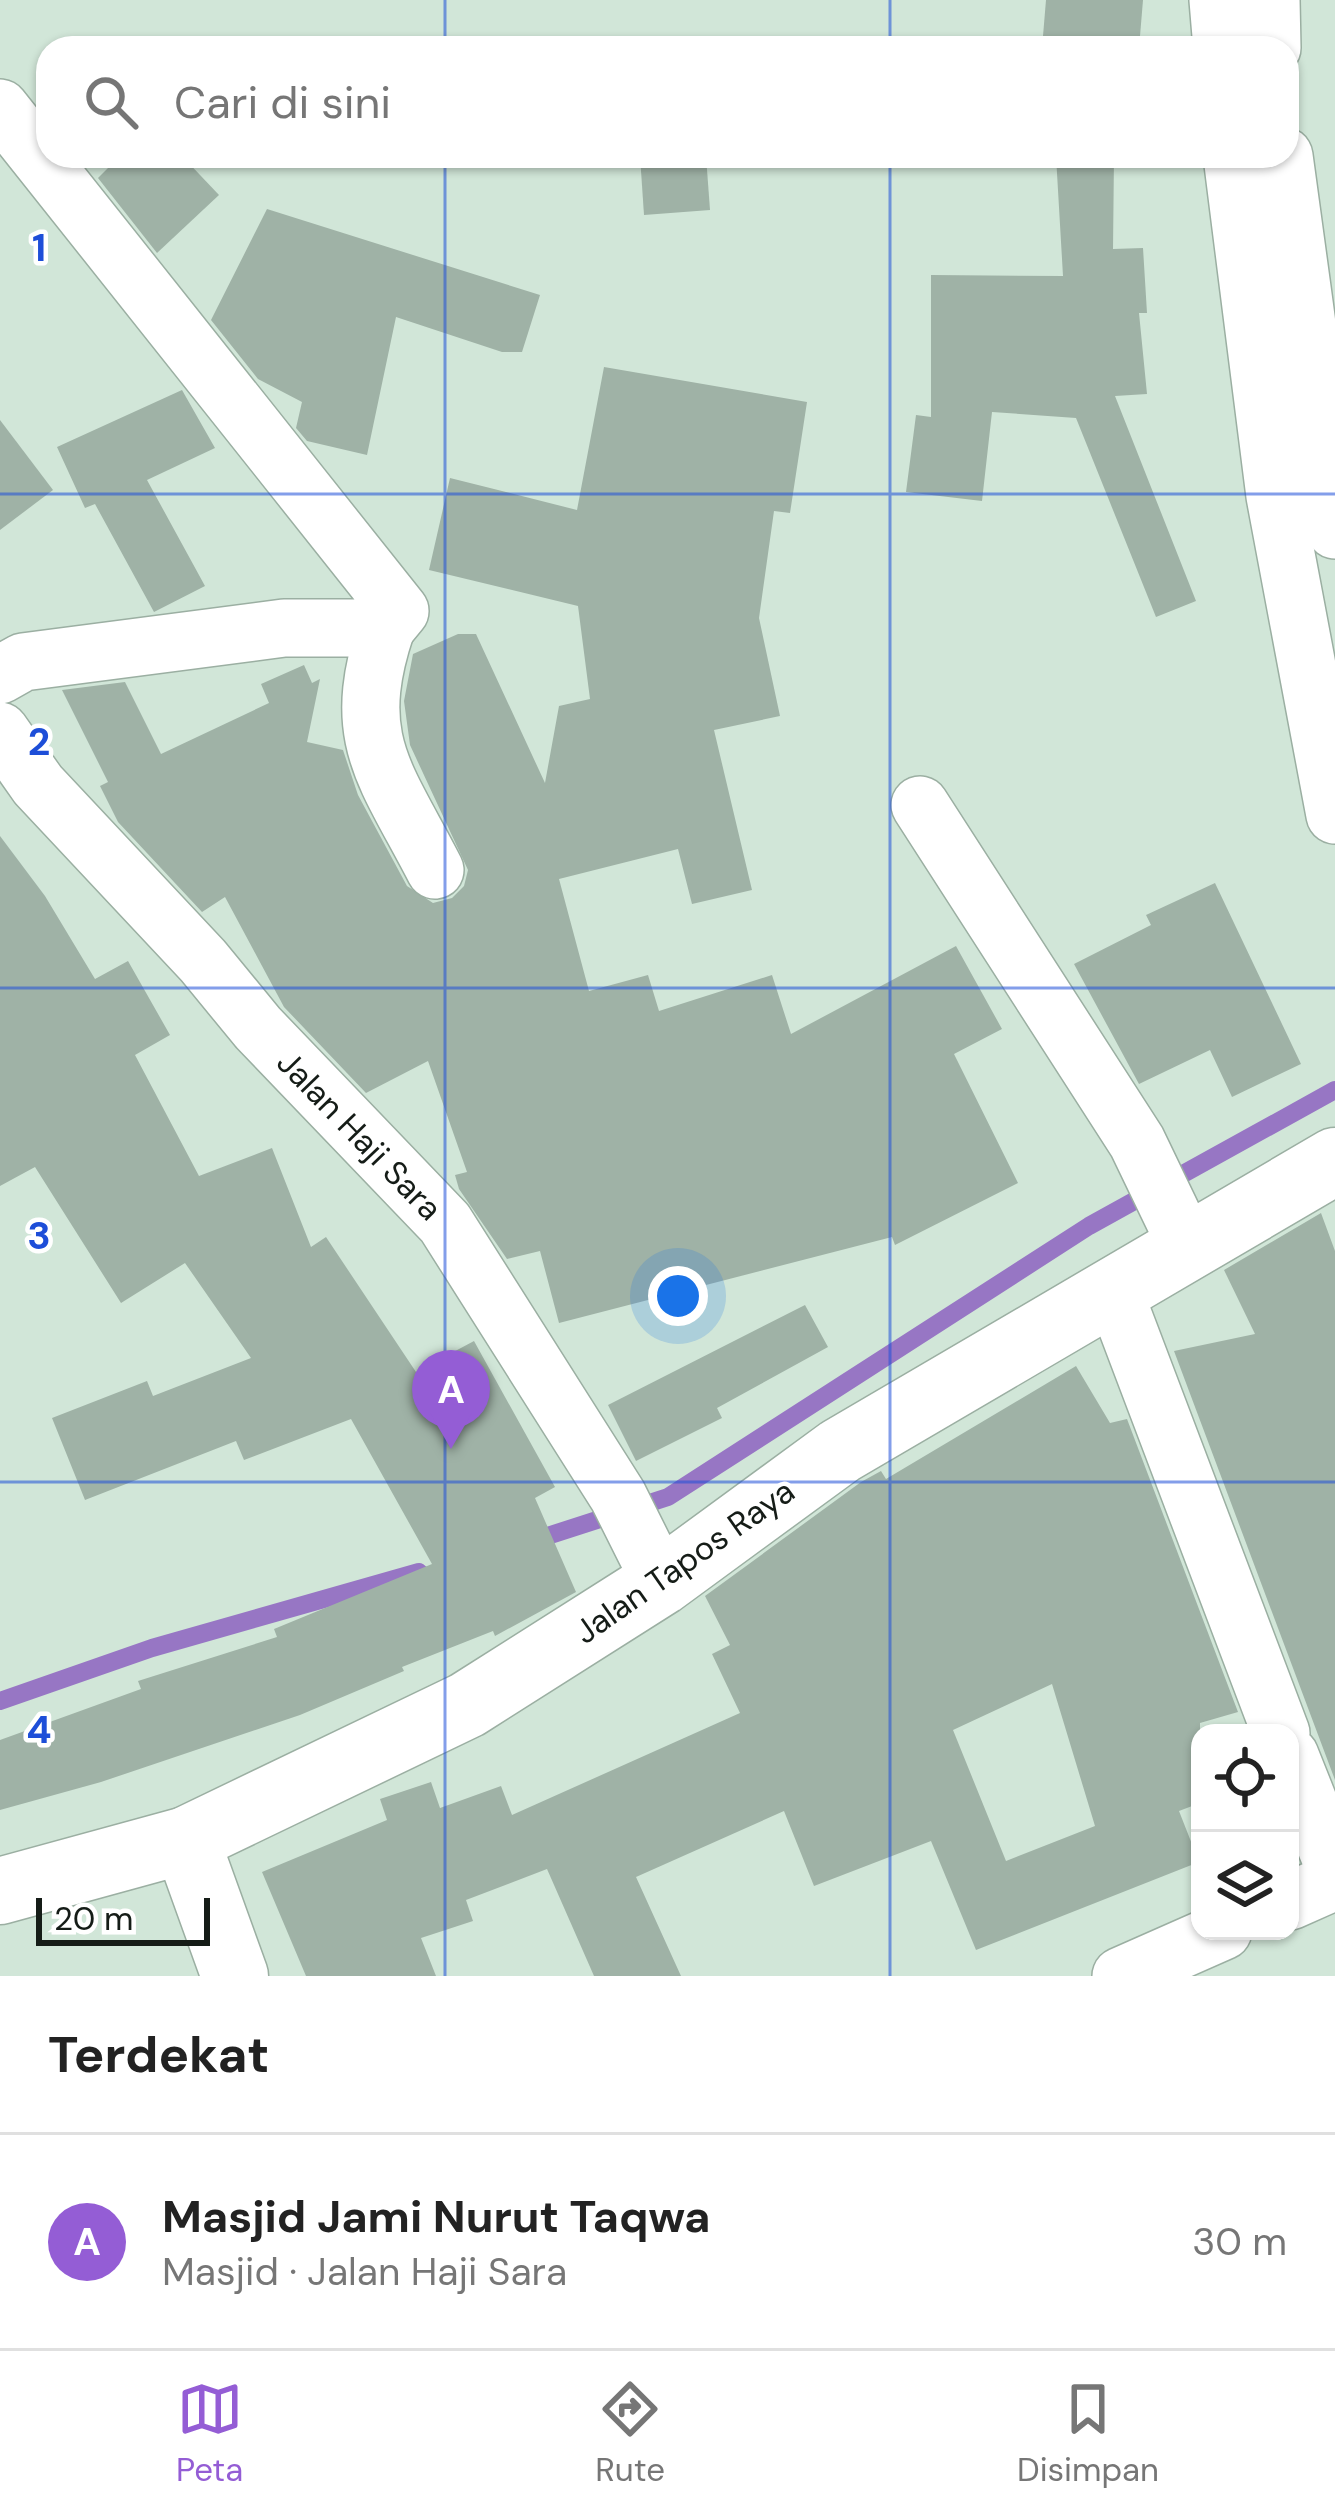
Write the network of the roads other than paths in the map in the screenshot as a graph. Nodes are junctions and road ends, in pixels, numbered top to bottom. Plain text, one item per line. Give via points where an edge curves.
1 (1218, 0) edge
2 (1270, 0) edge
3 (1221, 36) edge
4 (1272, 36) edge
5 (0, 108) edge
6 (36, 154) edge
7 (47, 168) edge
8 (1234, 168) edge
9 (1286, 168) edge
10 (1335, 530) edge
11 (386, 628) junction
12 (0, 676) edge
13 (0, 731) edge
14 (19, 796) edge
15 (920, 805) dead end
16 (1335, 815) edge
17 (435, 870) dead end
18 (1335, 1161) edge
19 (1175, 1222) junction
20 (1114, 1292) junction
21 (641, 1540) junction
22 (1278, 1724) edge
23 (1299, 1779) edge
24 (186, 1840) junction
25 (1335, 1869) edge
26 (1335, 1881) edge
27 (0, 1891) edge
28 (1299, 1897) edge
29 (1202, 1940) edge
30 (235, 1976) edge
31 (1121, 1976) edge

1 - 3 street
2 - 4 street
5 - 6 street
7 - 11 street via 399,603
8 - 16 street via 1275,496
9 - 10 street
11 - 12 street via 284,628 23,662
11 - 17 street via 370,676 369,727
13 - 14 street, Jalan Haji Sara
14 - 21 street, Jalan Haji Sara via 203,961 445,1223
15 - 19 street via 1137,1142
18 - 19 main road, Jalan Tapos Raya
19 - 20 main road, Jalan Tapos Raya
20 - 21 main road, Jalan Tapos Raya via 840,1451
20 - 22 street
21 - 24 main road, Jalan Tapos Raya via 467,1705
23 - 25 street
24 - 27 main road, Jalan Tapos Raya
24 - 30 main road
26 - 28 street
29 - 31 street

